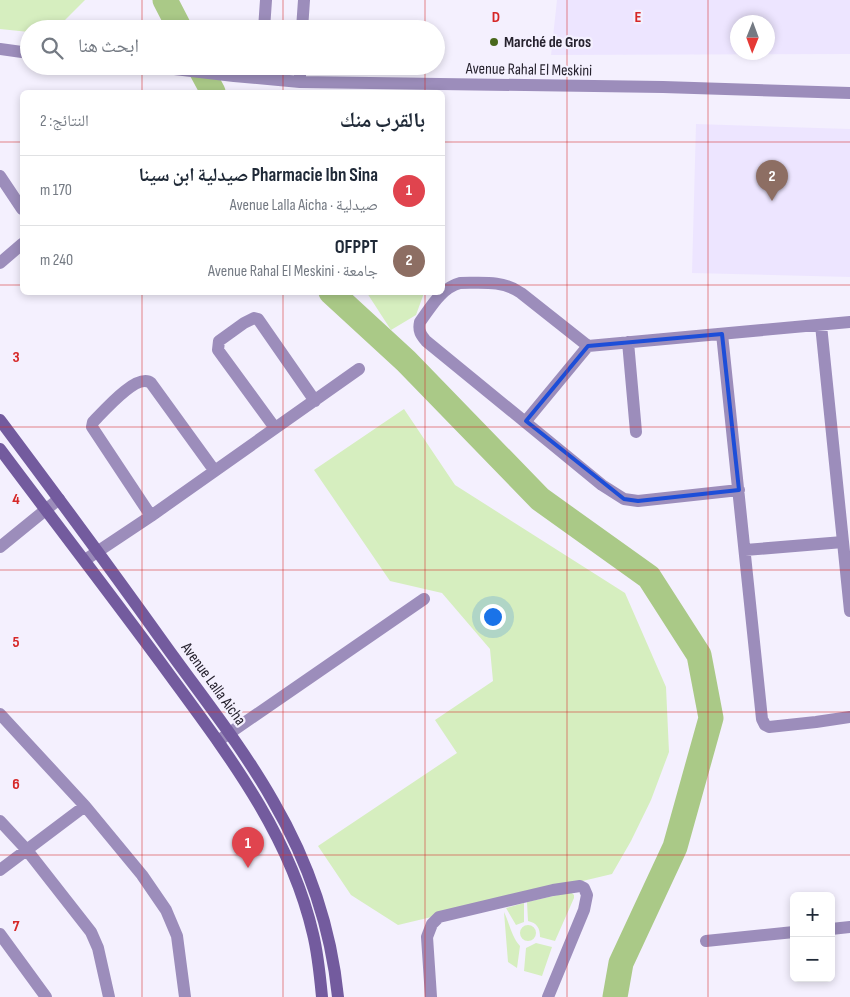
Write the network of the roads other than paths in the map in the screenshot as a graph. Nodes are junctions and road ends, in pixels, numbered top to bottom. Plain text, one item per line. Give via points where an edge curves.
1 (266, 0) edge
2 (304, 0) edge
3 (265, 20) edge
4 (303, 20) edge
5 (0, 49) edge
6 (20, 51) edge
7 (225, 75) edge
8 (241, 75) edge
9 (273, 75) edge
10 (300, 75) edge
11 (300, 82) junction
12 (850, 93) edge
13 (0, 176) edge
14 (20, 206) edge
15 (20, 246) edge
16 (0, 262) edge
17 (445, 290) edge
18 (440, 295) edge
19 (850, 322) edge
20 (821, 325) junction
21 (722, 334) junction
22 (628, 342) junction
23 (588, 346) junction
24 (359, 369) dead end
25 (315, 401) junction
26 (0, 420) edge
27 (526, 421) junction
28 (275, 428) junction
29 (636, 432) dead end
30 (0, 449) edge
31 (214, 470) junction
32 (739, 490) junction
33 (59, 499) junction
34 (46, 510) junction
35 (151, 516) junction
36 (843, 542) junction
37 (0, 547) edge
38 (745, 550) junction
39 (98, 551) junction
40 (85, 560) junction
41 (848, 562) edge
42 (424, 599) dead end
43 (850, 611) edge
44 (0, 714) edge
45 (850, 717) edge
46 (223, 737) junction
47 (85, 806) junction
48 (0, 821) edge
49 (26, 849) junction
50 (0, 870) edge
51 (850, 927) edge
52 (835, 928) edge
53 (790, 932) edge
54 (0, 934) edge
55 (706, 941) dead end
56 (46, 997) edge
57 (109, 997) edge
58 (186, 997) edge
59 (322, 997) edge
60 (338, 997) edge
61 (431, 997) edge
62 (548, 997) edge

1 - 3 street
2 - 4 street
5 - 6 street
7 - 8 street, Avenue Rahal El Meskini
9 - 11 street, Avenue Rahal El Meskini
10 - 11 street
11 - 12 street, Avenue Rahal El Meskini
13 - 14 street
15 - 16 street
17 - 23 street via 460,283 512,286
18 - 27 street via 420,322 421,335
19 - 20 street
20 - 21 street
20 - 36 street
21 - 22 street
21 - 32 street
22 - 23 street
22 - 29 street
23 - 27 street
24 - 25 street
25 - 28 street
25 - 28 street via 258,319 244,323 219,341 218,348
26 - 33 main road, Avenue Lalla Aicha
27 - 32 street via 602,485 624,499 645,501
28 - 31 street
30 - 34 main road, Avenue Lalla Aicha
31 - 35 street
31 - 35 street via 151,384 143,380 132,385 95,420 92,427
32 - 38 street
33 - 34 street
33 - 39 main road, Avenue Lalla Aicha
34 - 37 street
34 - 40 main road, Avenue Lalla Aicha
35 - 39 street
36 - 38 street
36 - 41 street
38 - 45 street via 764,723 772,727
39 - 40 street
39 - 46 main road, Avenue Lalla Aicha
40 - 46 main road, Avenue Lalla Aicha
41 - 43 street
42 - 46 street
44 - 47 street
46 - 59 main road, Avenue Lalla Aicha via 285,851 314,935
46 - 60 main road, Avenue Lalla Aicha via 273,801 297,848 326,924
47 - 49 street
47 - 58 street via 142,876 170,918 177,936
48 - 49 street
49 - 50 street
49 - 57 street via 91,932
51 - 52 street
53 - 55 street
54 - 56 street
61 - 62 street via 427,937 439,917 580,886 587,895 584,910

